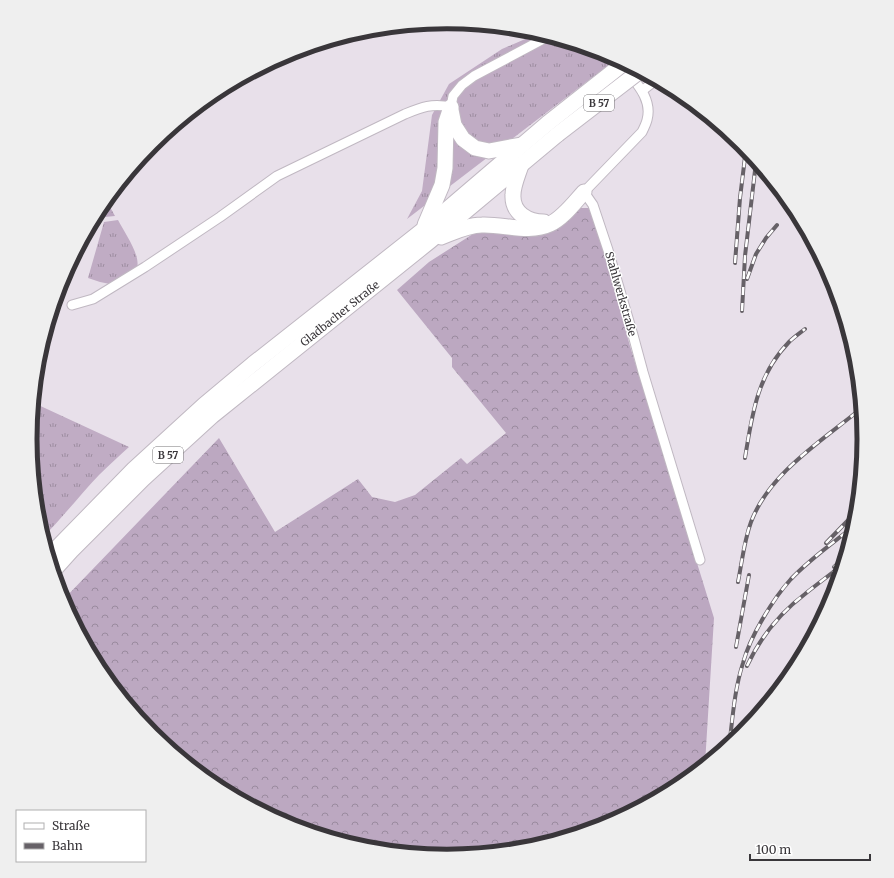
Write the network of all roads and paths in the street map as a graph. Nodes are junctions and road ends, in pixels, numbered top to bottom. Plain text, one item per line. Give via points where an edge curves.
1 (541, 40) edge
2 (619, 67) edge
3 (626, 70) edge
4 (635, 75) edge
5 (651, 84) edge
6 (643, 90) junction
7 (451, 107) junction
8 (522, 145) junction
9 (522, 164) junction
10 (584, 192) junction
11 (557, 220) junction
12 (426, 236) junction
13 (72, 306) dead end
14 (53, 552) edge
15 (700, 560) dead end
16 (57, 566) edge

1 - 7 street via 468,80 453,96
2 - 8 main road, Gladbacher Straße / B 57, bridge
3 - 6 street
4 - 9 main road, Gladbacher Straße / B 57, bridge
5 - 6 street
6 - 10 street via 648,106 648,120 642,132
7 - 8 main road via 454,126 463,139 474,148 489,151
7 - 12 main road via 446,122 442,185
7 - 13 street via 439,104 405,114 277,176 220,218 145,267 93,299
8 - 12 main road, Gladbacher Straße / B 57
9 - 11 main road via 514,185 515,207 531,221
9 - 12 main road, Gladbacher Straße / B 57
10 - 11 main road
10 - 15 street, Stahlwerkstraße via 593,205 608,250
11 - 12 main road via 526,229 494,224
12 - 14 main road, Gladbacher Straße / B 57 via 253,364 204,405 129,474
12 - 16 main road, Gladbacher Straße / B 57 via 207,421 143,479

